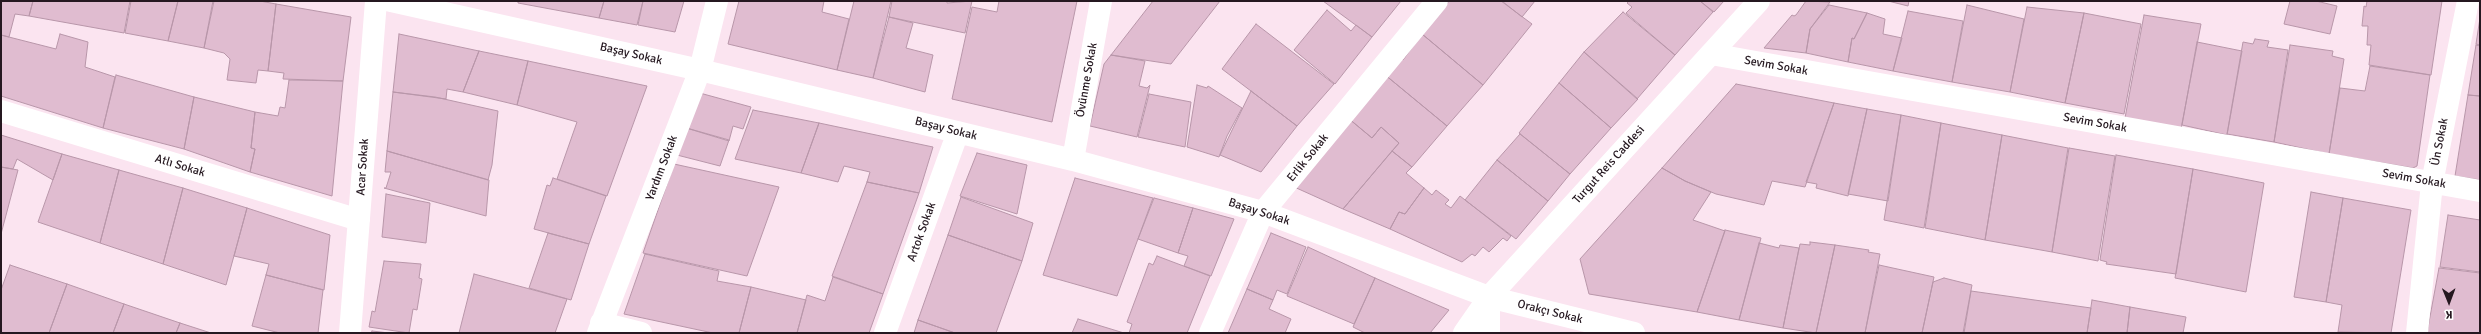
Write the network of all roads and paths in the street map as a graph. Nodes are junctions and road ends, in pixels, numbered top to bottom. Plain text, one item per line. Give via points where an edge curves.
1 (376, 1) edge
2 (391, 1) edge
3 (717, 1) edge
4 (1101, 1) edge
5 (1436, 1) edge
6 (1759, 1) edge
7 (2468, 1) edge
8 (1711, 54) junction
9 (700, 70) junction
10 (1, 111) edge
11 (958, 132) junction
12 (1072, 160) junction
13 (2432, 182) junction
14 (2480, 191) edge
15 (1263, 212) junction
16 (359, 220) junction
17 (1489, 297) junction
18 (600, 328) edge
19 (350, 333) edge
20 (641, 333) edge
21 (885, 333) edge
22 (1210, 333) edge
23 (1464, 333) edge
24 (1489, 333) edge
25 (1634, 333) edge
26 (2417, 333) edge

1 - 16 street, Acar Sokak
2 - 9 street, Başay Sokak
3 - 9 street, Yardım Sokak
4 - 12 street, Övünme Sokak
5 - 15 street, Erlik Sokak
6 - 8 street, Turgut Reis Caddesi
7 - 13 street, Ün Sokak
8 - 13 street, Sevim Sokak
8 - 17 street, Turgut Reis Caddesi
9 - 11 street, Başay Sokak
9 - 18 street, Yardım Sokak
10 - 16 street, Atlı Sokak
11 - 12 street, Başay Sokak
11 - 21 street, Artok Sokak
12 - 15 street, Başay Sokak
13 - 14 street, Sevim Sokak
13 - 26 street, Ün Sokak
15 - 17 street, Başay Sokak
15 - 22 street, Erlik Sokak
16 - 19 street, Acar Sokak
17 - 23 street, Turgut Reis Caddesi
17 - 24 street
17 - 25 street, Orakçı Sokak
18 - 20 street

